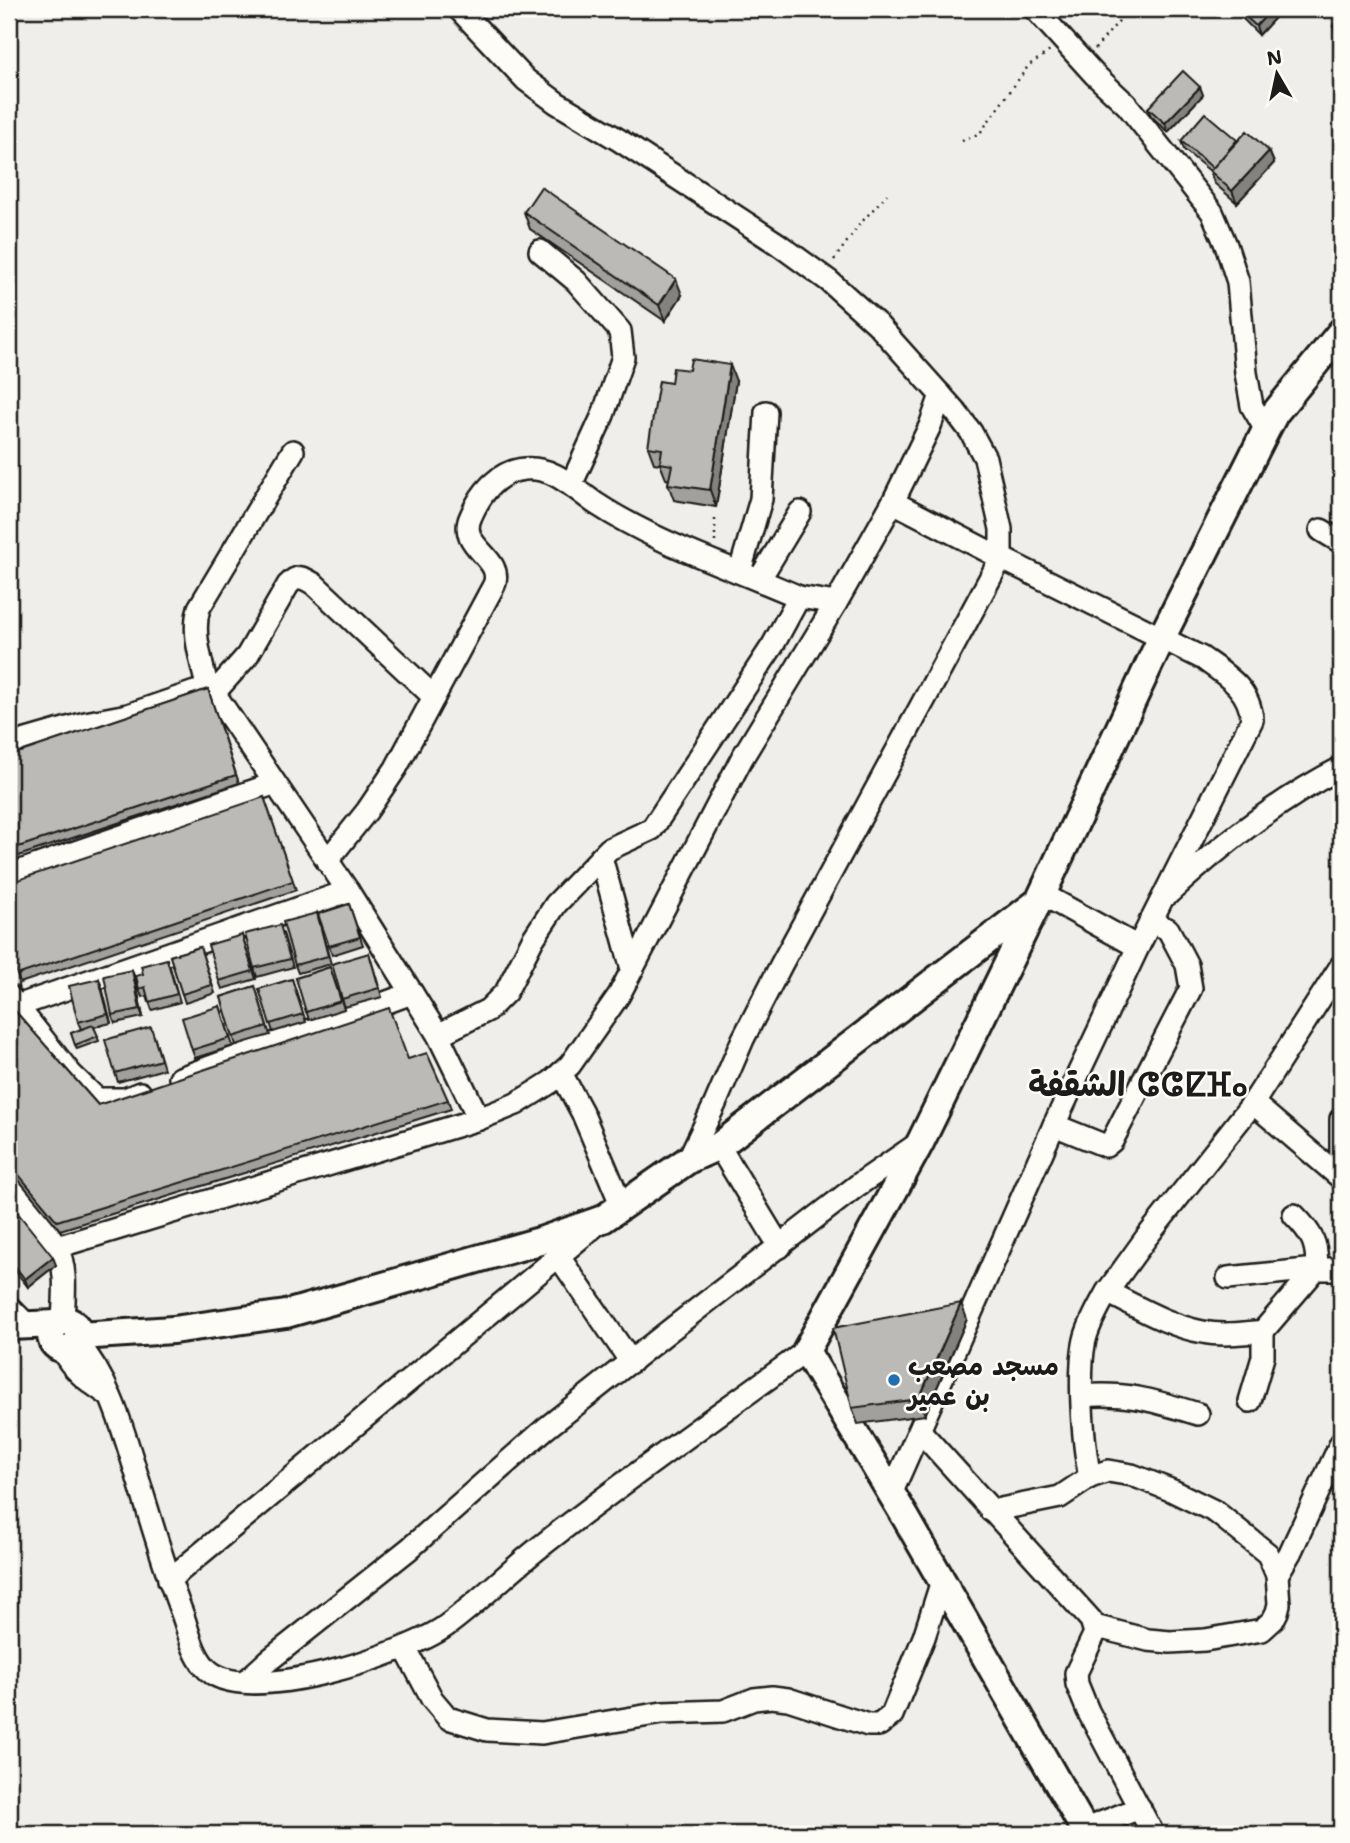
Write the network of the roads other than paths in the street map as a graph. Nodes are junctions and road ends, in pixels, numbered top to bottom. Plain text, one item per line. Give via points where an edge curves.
1 (458, 9) edge
2 (1035, 9) edge
3 (540, 251) dead end
4 (1341, 332) edge
5 (941, 395) junction
6 (766, 412) dead end
7 (1266, 430) junction
8 (293, 451) dead end
9 (571, 485) junction
10 (893, 502) junction
11 (800, 512) dead end
12 (1321, 530) dead end
13 (1341, 542) edge
14 (1002, 558) junction
15 (749, 575) junction
16 (799, 597) junction
17 (836, 603) junction
18 (1162, 637) junction
19 (211, 692) junction
20 (434, 697) junction
21 (9, 745) edge
22 (1341, 768) edge
23 (273, 784) junction
24 (601, 858) junction
25 (327, 862) junction
26 (9, 875) edge
27 (348, 891) junction
28 (1040, 897) junction
29 (1160, 901) junction
30 (1150, 922) junction
31 (1138, 947) junction
32 (1341, 966) edge
33 (632, 969) junction
34 (412, 993) junction
35 (13, 1001) edge
36 (438, 1035) junction
37 (561, 1073) junction
38 (1253, 1103) junction
39 (479, 1119) junction
40 (1341, 1119) edge
41 (1054, 1125) junction
42 (920, 1143) junction
43 (719, 1146) junction
44 (688, 1160) junction
45 (1341, 1167) edge
46 (1341, 1178) edge
47 (9, 1186) edge
48 (612, 1212) junction
49 (1294, 1215) dead end
50 (57, 1247) junction
51 (780, 1247) junction
52 (559, 1257) junction
53 (1316, 1269) junction
54 (1341, 1269) edge
55 (1228, 1278) dead end
56 (1107, 1292) junction
57 (13, 1325) edge
58 (1263, 1331) junction
59 (65, 1336) junction
60 (806, 1351) junction
61 (631, 1362) junction
62 (1082, 1396) junction
63 (1250, 1401) dead end
64 (1198, 1414) dead end
65 (920, 1431) junction
66 (1341, 1443) edge
67 (1090, 1477) junction
68 (891, 1494) junction
69 (991, 1511) junction
70 (1277, 1575) junction
71 (169, 1580) junction
72 (942, 1581) junction
73 (1094, 1626) junction
74 (405, 1648) junction
75 (246, 1681) junction
76 (1140, 1808) junction
77 (1086, 1832) edge
78 (1153, 1834) edge

1 - 5 street via 526,80 557,103 822,276 877,324
2 - 7 street via 1127,105 1212,212 1238,282 1252,406
3 - 9 street via 576,281 620,331 623,357
4 - 7 main road
5 - 10 street
5 - 14 street via 985,458 1001,529
6 - 15 street via 761,499
7 - 18 main road
8 - 19 street via 199,608 196,634
9 - 15 street via 654,536
9 - 20 street via 561,476 523,469 501,475 488,488 468,527 471,540 496,570 496,578
10 - 14 street
10 - 17 street
11 - 15 street
12 - 13 street
14 - 18 street
14 - 44 street via 774,977
15 - 16 street
16 - 17 street
16 - 24 street via 660,819 652,829 618,844
17 - 33 street via 743,758
18 - 28 main road
18 - 29 street via 1230,678 1247,698 1252,720
19 - 20 street via 247,656 288,585 301,576
19 - 21 street via 195,692 128,715
19 - 23 street
20 - 25 street via 396,768
22 - 29 street via 1240,833
23 - 25 street
23 - 26 street
24 - 33 street
24 - 36 street via 556,904 506,992 488,1010
25 - 27 street
27 - 34 street
27 - 35 street
28 - 31 street
28 - 42 main road
28 - 43 main road
29 - 30 street
30 - 31 street
30 - 41 street via 1168,929 1186,965 1191,988 1112,1141 1106,1146
31 - 41 street
32 - 38 street
33 - 37 street via 585,1045
34 - 35 street via 125,1099 108,1100 87,1091
34 - 36 street
36 - 39 street
37 - 39 street via 516,1104
37 - 48 street via 582,1112
38 - 46 street
38 - 56 street
39 - 50 street
40 - 45 street
41 - 65 street
42 - 51 street
42 - 60 main road
43 - 44 main road
43 - 51 street
44 - 48 main road
47 - 50 street
48 - 52 street
48 - 59 main road via 540,1241 286,1314 173,1330
49 - 53 street via 1314,1240
50 - 59 street via 63,1268
51 - 61 street
52 - 61 street
52 - 71 street
53 - 54 street
53 - 55 street
53 - 58 street
56 - 58 street via 1160,1318 1203,1332
56 - 62 street via 1085,1339
57 - 59 main road
58 - 63 street via 1263,1357
59 - 71 street via 102,1376 125,1434
60 - 68 main road
60 - 74 street via 541,1546 445,1626
61 - 75 street
62 - 64 street via 1142,1397
62 - 67 street
65 - 68 street
65 - 69 street
66 - 70 street
67 - 69 street via 1059,1497
67 - 70 street via 1108,1471 1132,1475 1216,1512 1268,1554
68 - 72 main road
69 - 73 street
70 - 73 street via 1277,1612 1262,1630 1170,1642
71 - 75 street via 205,1667 217,1677
72 - 74 street via 892,1715 879,1725 772,1697 723,1711 662,1713 564,1730 487,1730 449,1718 432,1699
72 - 77 main road
73 - 76 street via 1093,1639 1076,1673 1077,1684
74 - 75 street via 306,1678
76 - 77 street
76 - 78 street

